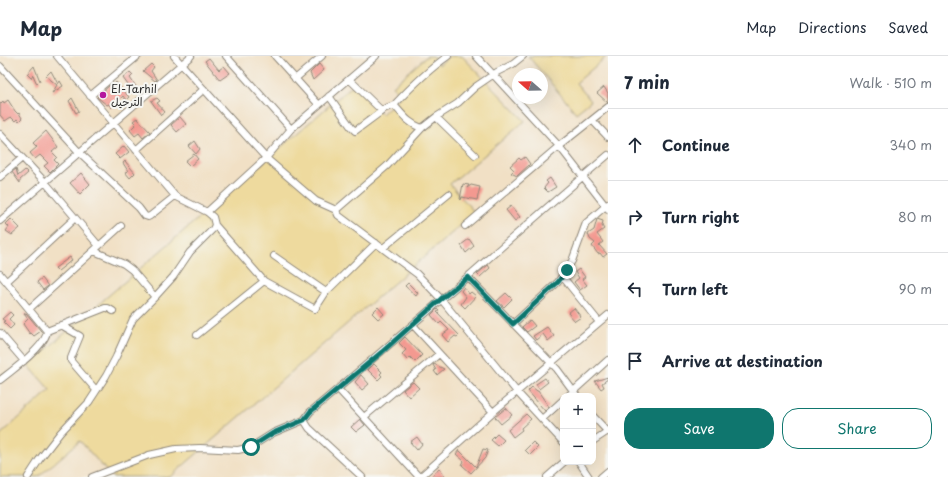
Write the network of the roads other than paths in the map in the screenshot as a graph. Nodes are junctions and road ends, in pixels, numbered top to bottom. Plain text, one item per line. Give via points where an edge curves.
1 (174, 56) edge
2 (191, 56) edge
3 (226, 56) edge
4 (322, 56) edge
5 (376, 56) edge
6 (448, 56) edge
7 (476, 56) edge
8 (523, 56) edge
9 (61, 57) edge
10 (134, 57) edge
11 (280, 57) edge
12 (181, 64) junction
13 (0, 66) edge
14 (494, 74) junction
15 (296, 78) junction
16 (349, 79) junction
17 (204, 89) junction
18 (90, 96) junction
19 (329, 96) junction
20 (394, 104) junction
21 (319, 105) junction
22 (608, 107) edge
23 (382, 111) junction
24 (436, 117) junction
25 (592, 120) junction
26 (113, 123) junction
27 (422, 128) junction
28 (291, 129) junction
29 (0, 134) edge
30 (608, 137) edge
31 (559, 146) junction
32 (136, 150) junction
33 (79, 152) junction
34 (608, 154) edge
35 (475, 155) dead end
36 (22, 158) junction
37 (266, 158) junction
38 (583, 176) junction
39 (0, 177) edge
40 (45, 182) junction
41 (449, 194) dead end
42 (175, 196) junction
43 (607, 206) edge
44 (336, 210) junction
45 (207, 212) junction
46 (2, 217) edge
47 (76, 218) junction
48 (215, 225) junction
49 (121, 226) dead end
50 (465, 226) dead end
51 (376, 244) junction
52 (99, 246) junction
53 (383, 248) junction
54 (94, 251) junction
55 (274, 256) dead end
56 (0, 274) edge
57 (562, 276) junction
58 (468, 277) junction
59 (264, 281) junction
60 (6, 282) junction
61 (326, 292) junction
62 (155, 297) junction
63 (441, 299) junction
64 (29, 309) junction
65 (113, 311) dead end
66 (608, 315) edge
67 (599, 322) junction
68 (513, 324) junction
69 (61, 325) junction
70 (413, 325) junction
71 (47, 331) junction
72 (0, 333) edge
73 (197, 335) dead end
74 (439, 354) junction
75 (608, 360) edge
76 (24, 361) junction
77 (551, 364) junction
78 (0, 380) edge
79 (338, 389) junction
80 (96, 390) junction
81 (517, 392) junction
82 (574, 393) edge
83 (576, 393) edge
84 (560, 403) edge
85 (493, 412) junction
86 (364, 417) junction
87 (542, 419) junction
88 (596, 419) edge
89 (304, 420) junction
90 (608, 431) edge
91 (560, 439) edge
92 (596, 439) edge
93 (561, 465) edge
94 (581, 465) edge
95 (608, 471) edge
96 (28, 477) edge
97 (92, 477) edge
98 (362, 477) edge
99 (419, 477) edge
100 (547, 477) edge
101 (589, 477) edge
102 (600, 477) edge

1 - 12 street
2 - 12 street
3 - 28 street
4 - 15 street
5 - 16 street
6 - 20 street
7 - 14 street
8 - 14 street
9 - 18 street
10 - 18 street
11 - 15 street
12 - 17 street
12 - 26 street
13 - 33 street
14 - 24 street
14 - 31 street
15 - 21 street
16 - 19 street
16 - 23 street
17 - 32 street
17 - 37 street
18 - 26 street
19 - 21 street
19 - 23 street via 351,128 356,131
20 - 23 street
20 - 27 street via 405,119
21 - 28 street
22 - 25 street
24 - 27 street
24 - 35 street
25 - 30 street
25 - 31 street
26 - 32 street
26 - 33 street
27 - 44 street via 387,166
28 - 37 street
29 - 36 street
31 - 38 street
31 - 50 street
32 - 42 street
33 - 40 street
33 - 42 street via 145,216 154,214
34 - 38 street
36 - 39 street
36 - 40 street
37 - 44 street via 316,201
37 - 45 street
38 - 43 street
38 - 58 street
40 - 46 street
40 - 47 street
41 - 53 street
42 - 45 street
43 - 57 street via 586,223 572,261
44 - 51 street via 338,215
45 - 48 street via 213,217
47 - 52 street
47 - 60 street
48 - 59 street
48 - 62 street
49 - 52 street
51 - 53 street
51 - 61 street
52 - 54 street
53 - 63 street via 417,274
54 - 62 street via 132,270
54 - 64 street
55 - 61 street
56 - 60 street
57 - 67 street
57 - 68 street
58 - 63 street
58 - 68 street
59 - 61 street via 315,309
59 - 73 street
60 - 64 street
62 - 80 street via 133,319 116,357
63 - 70 street
63 - 81 street
64 - 71 street
65 - 69 street via 105,308
66 - 67 street
67 - 77 street
68 - 77 street
69 - 71 street
69 - 80 street via 80,336 71,361
70 - 74 street
70 - 79 street
71 - 76 street via 47,336
72 - 76 street
74 - 85 street
74 - 86 street
75 - 83 street
76 - 78 street
77 - 81 street
77 - 82 street
79 - 86 street
79 - 89 street
80 - 96 street
81 - 85 street
81 - 87 street
84 - 87 street
85 - 99 street
86 - 99 street
87 - 91 street
88 - 90 street
89 - 97 street via 273,433 251,447 238,450 200,448 149,455
89 - 98 street via 309,428
90 - 92 street
93 - 100 street
94 - 101 street
95 - 102 street

